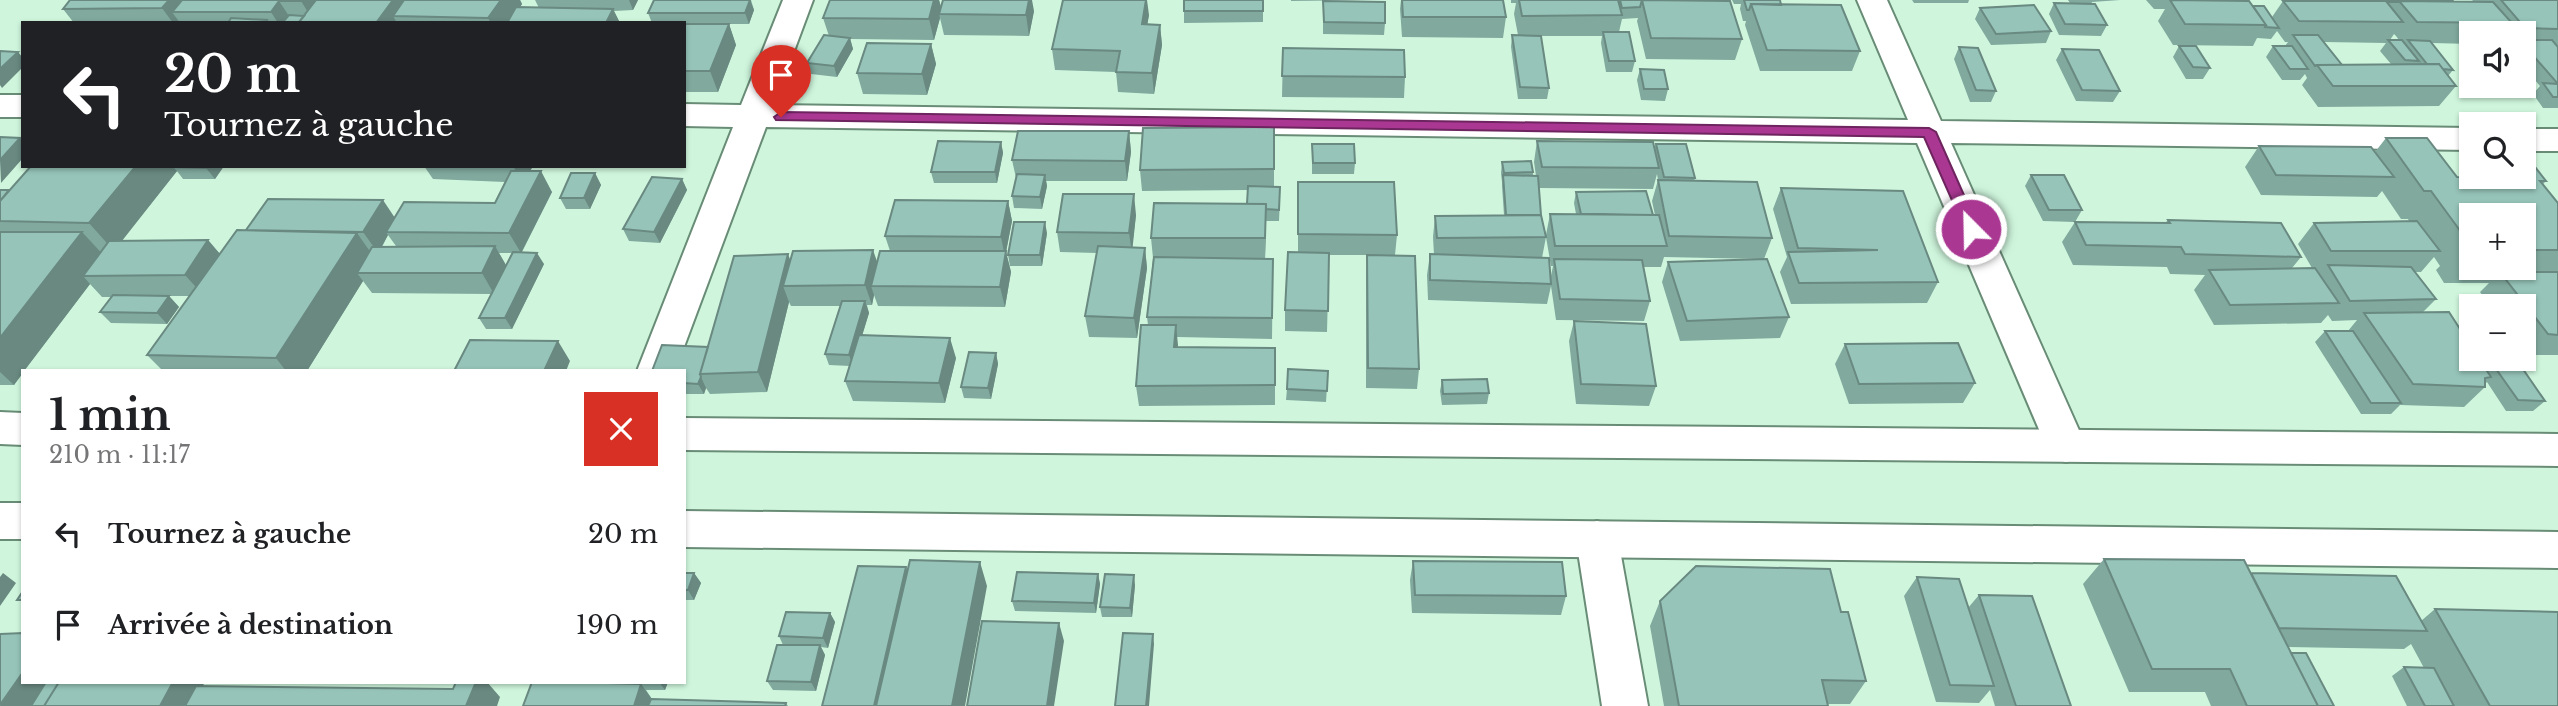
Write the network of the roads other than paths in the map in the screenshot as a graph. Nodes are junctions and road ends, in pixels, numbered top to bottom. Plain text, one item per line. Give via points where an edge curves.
1 (798, 0) edge
2 (1872, 0) edge
3 (0, 106) edge
4 (21, 106) edge
5 (686, 115) edge
6 (753, 116) junction
7 (1929, 132) junction
8 (2459, 139) edge
9 (2536, 140) edge
10 (2558, 140) edge
11 (657, 369) edge
12 (0, 428) edge
13 (21, 429) edge
14 (686, 434) edge
15 (2066, 446) junction
16 (2558, 450) edge
17 (0, 521) edge
18 (21, 521) edge
19 (686, 529) edge
20 (1597, 539) junction
21 (2558, 550) edge
22 (1625, 706) edge

1 - 6 street
2 - 7 street
3 - 4 street
5 - 6 street
6 - 7 street
6 - 11 street
7 - 8 street
7 - 15 street
9 - 10 street
12 - 13 street
14 - 15 street
15 - 16 street
17 - 18 street
19 - 20 street
20 - 21 street
20 - 22 street

